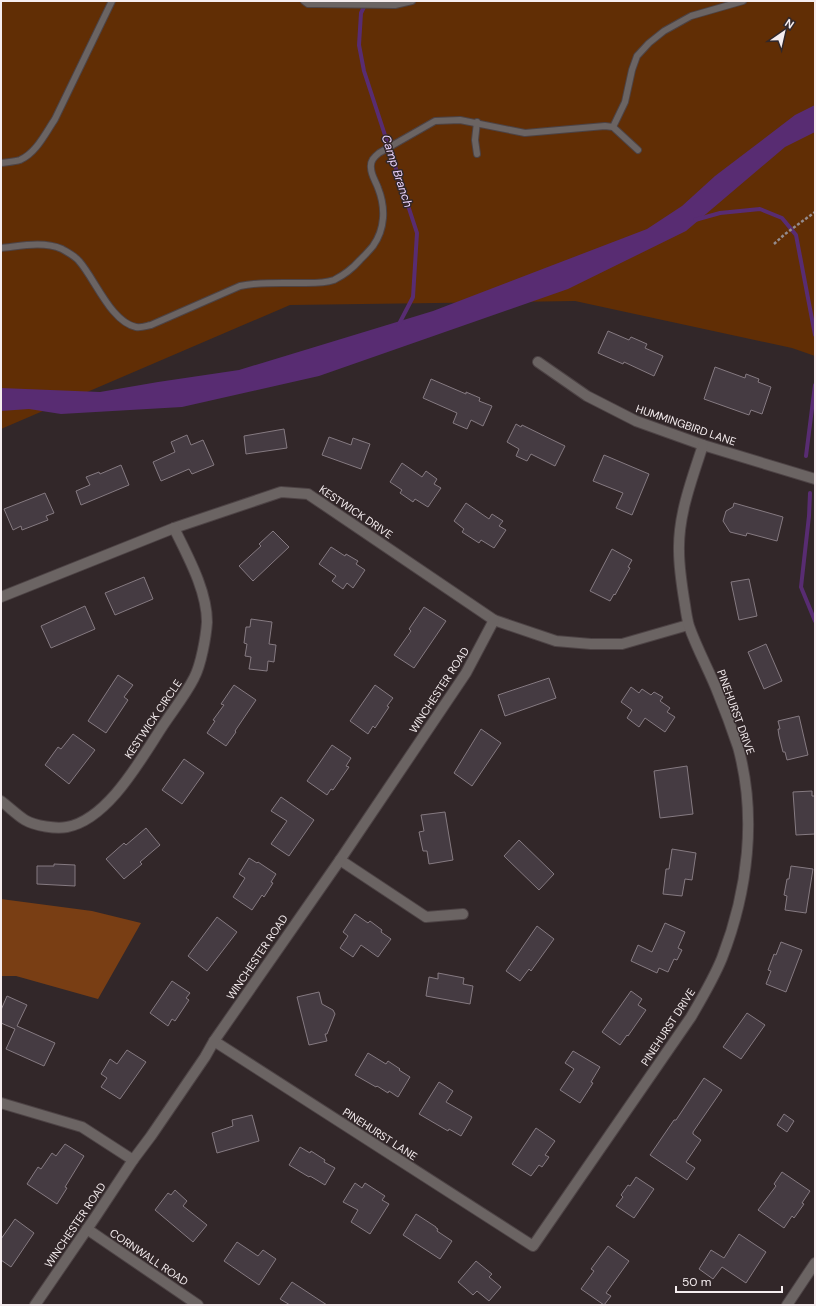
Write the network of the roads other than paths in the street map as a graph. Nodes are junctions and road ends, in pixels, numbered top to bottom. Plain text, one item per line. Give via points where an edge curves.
1 (112, 1) edge
2 (304, 1) edge
3 (412, 1) edge
4 (743, 1) edge
5 (477, 122) junction
6 (613, 127) junction
7 (638, 150) dead end
8 (477, 154) dead end
9 (1, 163) edge
10 (1, 248) edge
11 (538, 362) dead end
12 (703, 445) junction
13 (815, 479) edge
14 (174, 528) junction
15 (1, 597) edge
16 (494, 620) junction
17 (688, 625) junction
18 (1, 802) edge
19 (340, 860) junction
20 (463, 914) dead end
21 (214, 1041) junction
22 (1, 1103) edge
23 (133, 1160) junction
24 (86, 1229) junction
25 (533, 1246) joint
26 (815, 1263) edge
27 (35, 1305) edge
28 (198, 1305) edge
29 (787, 1305) edge

1 - 9 lane via 55,120 32,153 19,160
2 - 3 lane via 308,4 395,5
4 - 6 lane via 691,16 664,30 649,43 637,56 625,102
5 - 6 lane via 525,132
5 - 8 lane
5 - 10 lane via 435,121 373,158 371,168 384,210 383,224 371,249 355,266 333,280 317,283 254,283 240,286 151,325 137,327 122,320 109,306 79,260 72,255 46,245
6 - 7 lane
11 - 12 street, HUMMINGBIRD LANE via 587,396 636,421
12 - 13 street, HUMMINGBIRD LANE
12 - 17 street, PINEHURST DRIVE via 684,504 678,550
14 - 15 street, KESTWICK DRIVE
14 - 16 street, KESTWICK DRIVE via 281,492 308,494
14 - 18 street, KESTWICK CIRCLE via 202,594 207,620 206,636 195,677 130,776 95,814 82,822 54,828 26,821
16 - 17 street, KESTWICK DRIVE via 556,641 591,644 622,644
16 - 19 street, WINCHESTER ROAD via 466,673
17 - 25 street, PINEHURST DRIVE via 717,691 737,746 743,772 748,848 734,922 722,959 691,1017
19 - 20 street via 426,917
19 - 21 street, WINCHESTER ROAD
21 - 23 street, WINCHESTER ROAD via 201,1064
21 - 25 street, PINEHURST LANE
22 - 23 street via 82,1127
23 - 24 street, WINCHESTER ROAD
24 - 27 street, WINCHESTER ROAD
24 - 28 street, CORNWALL ROAD
26 - 29 street

